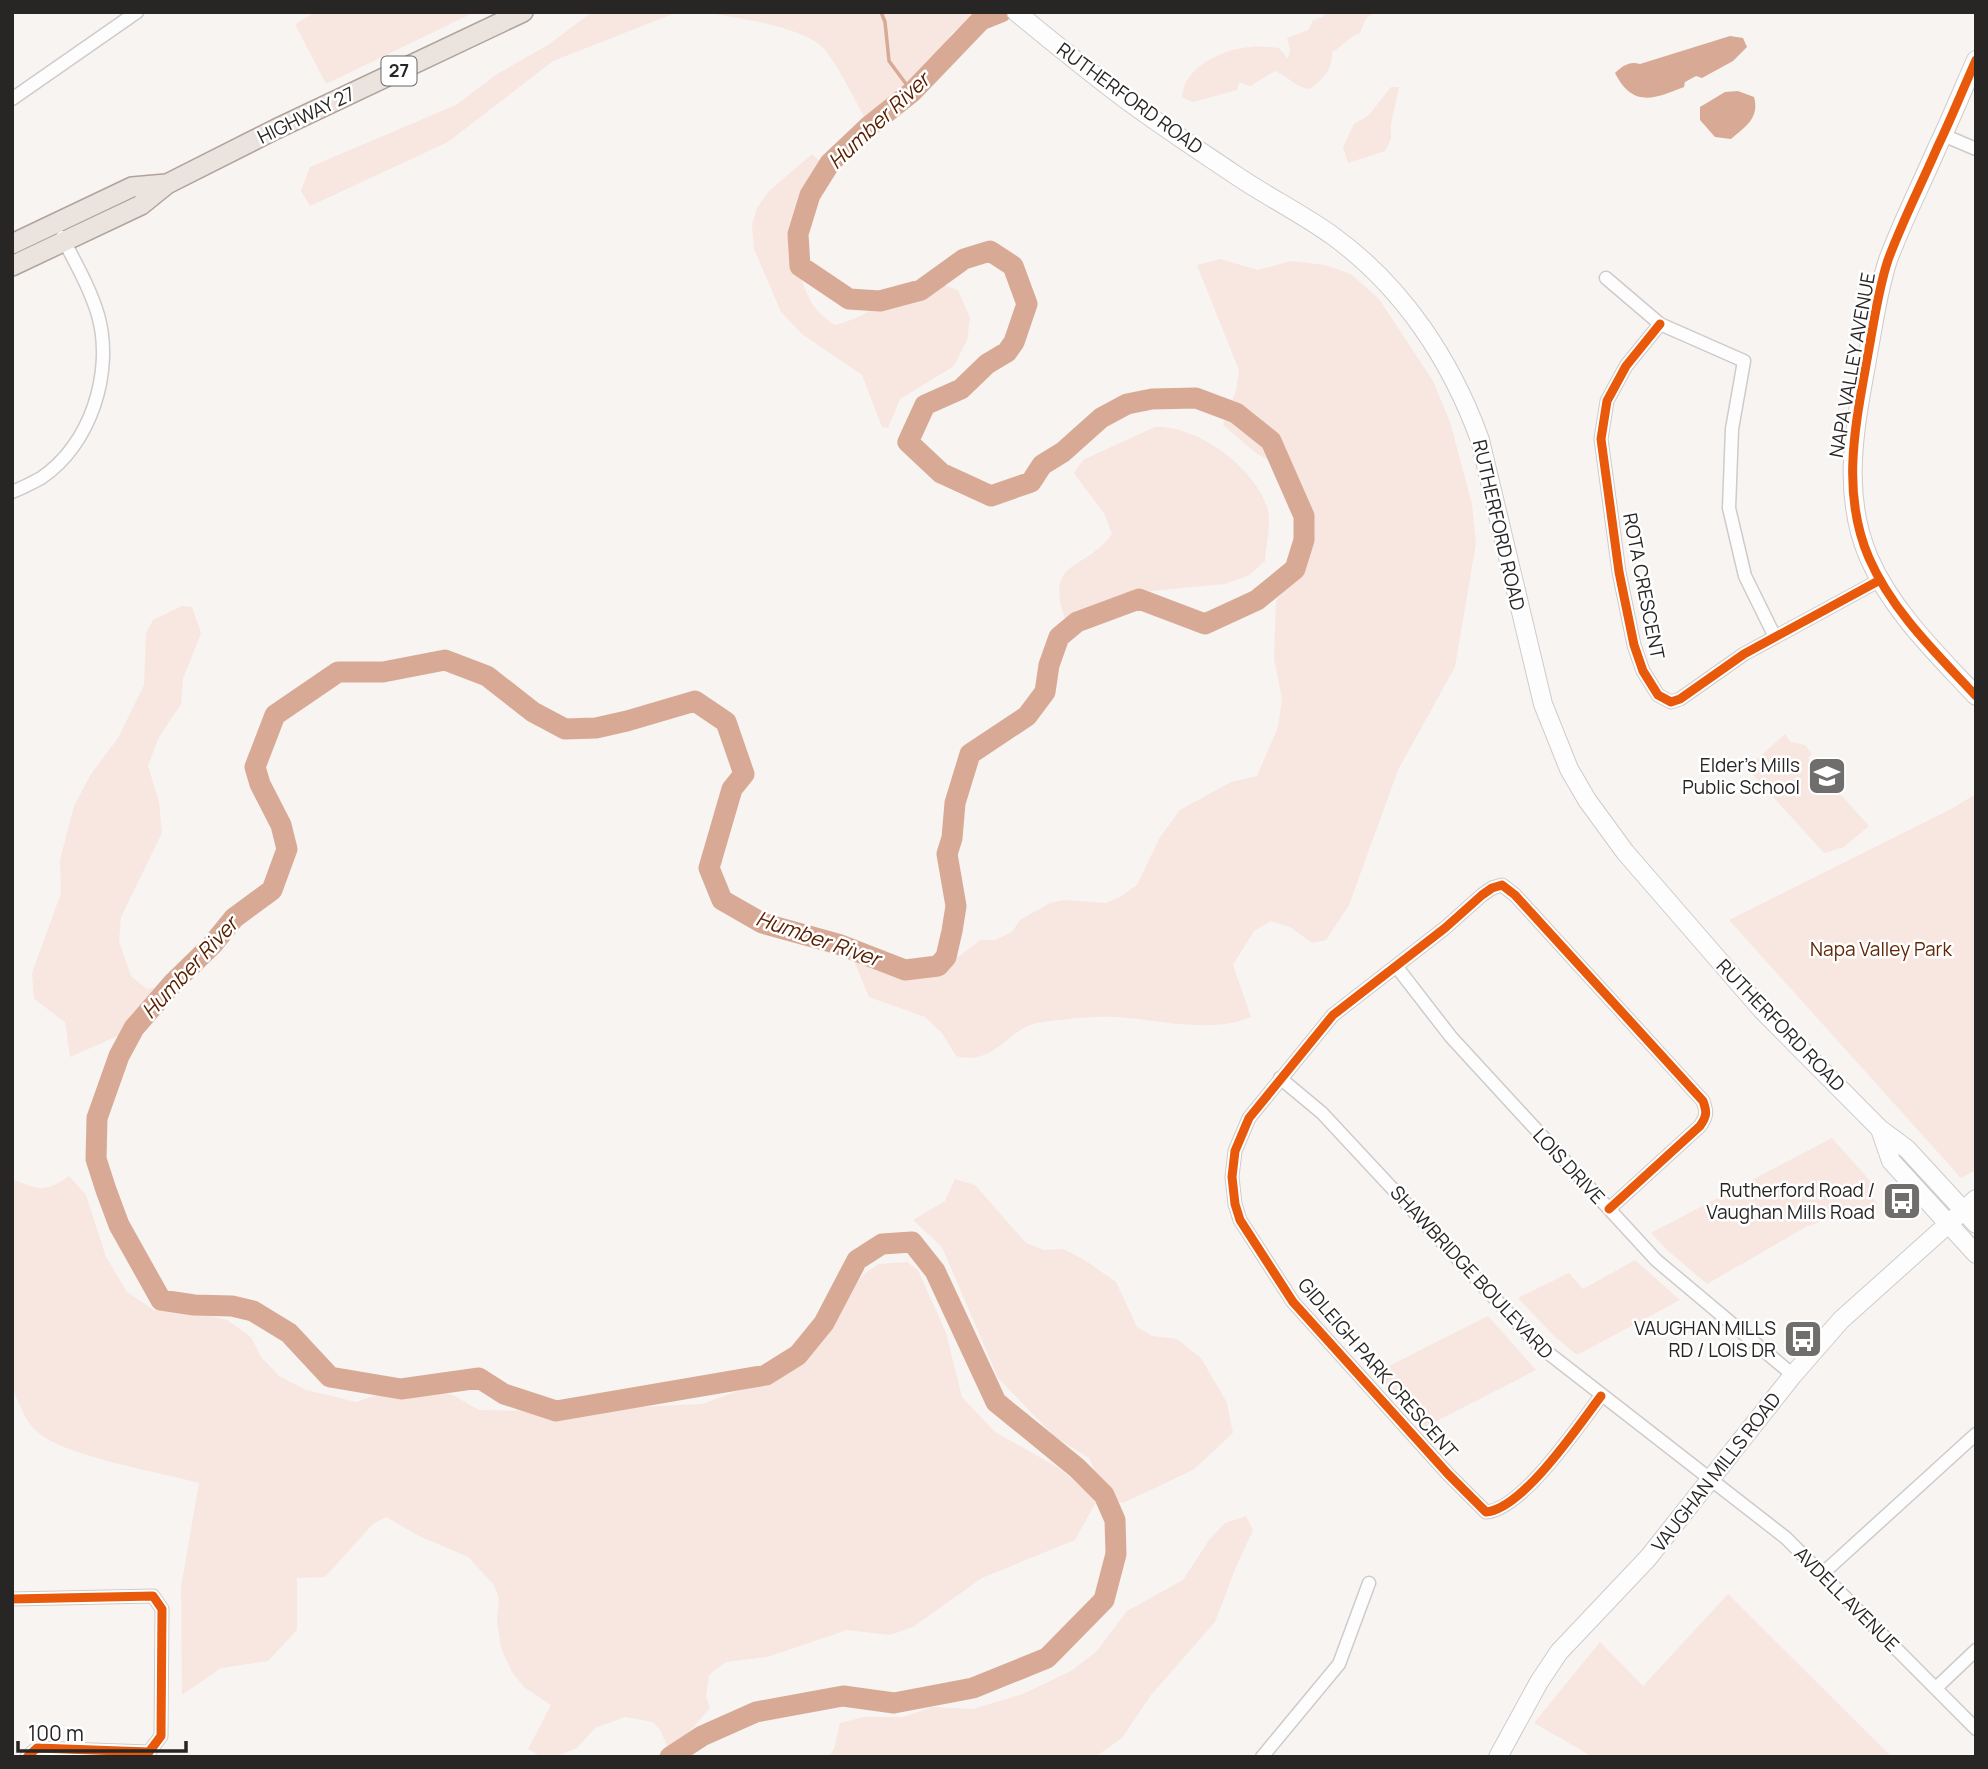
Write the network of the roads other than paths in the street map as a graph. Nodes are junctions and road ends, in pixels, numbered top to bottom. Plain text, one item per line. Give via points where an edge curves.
1 (137, 12) edge
2 (523, 12) edge
3 (1016, 12) edge
4 (1976, 60) edge
5 (12, 99) edge
6 (1943, 135) junction
7 (1976, 149) edge
8 (167, 184) junction
9 (55, 223) junction
10 (64, 241) junction
11 (12, 244) edge
12 (12, 266) edge
13 (1606, 278) dead end
14 (1660, 324) junction
15 (12, 492) edge
16 (1880, 580) junction
17 (1774, 637) junction
18 (1976, 696) edge
19 (1396, 966) junction
20 (1280, 1078) junction
21 (1880, 1129) junction
22 (1969, 1204) edge
23 (1609, 1209) junction
24 (1948, 1223) junction
25 (1976, 1224) edge
26 (1976, 1254) edge
27 (1793, 1374) junction
28 (1601, 1396) junction
29 (1976, 1434) edge
30 (1710, 1479) junction
31 (1822, 1574) junction
32 (1368, 1583) dead end
33 (12, 1599) edge
34 (1976, 1650) edge
35 (1936, 1688) junction
36 (1976, 1729) edge
37 (27, 1757) edge
38 (1262, 1757) edge
39 (1498, 1757) edge

1 - 5 street
2 - 8 main road, HIGHWAY 27 / 27
3 - 21 main road, RUTHERFORD ROAD via 1117,93 1346,246 1418,321 1447,367 1476,431 1539,692 1558,745 1587,800 1625,852 1762,1010
4 - 6 main road, NAPA VALLEY AVENUE
6 - 7 street
6 - 16 main road, NAPA VALLEY AVENUE via 1884,272 1854,438 1855,512 1863,544
8 - 9 main road, HIGHWAY 27 / 27 via 132,187
8 - 10 main road, HIGHWAY 27 / 27 via 141,205
9 - 10 street
9 - 11 main road, HIGHWAY 27 / 27
10 - 12 main road, HIGHWAY 27 / 27
10 - 15 street via 101,328 98,391 86,425 62,459 42,477
13 - 14 street
14 - 17 street via 1744,361 1732,429 1729,508 1745,576
14 - 17 street, ROTA CRESCENT via 1626,366 1607,401 1601,439 1619,572 1643,671 1658,695 1671,702
16 - 17 street, ROTA CRESCENT
16 - 18 main road, NAPA VALLEY AVENUE via 1907,619
19 - 20 street, GIDLEIGH PARK CRESCENT via 1333,1014
19 - 23 street, LOIS DRIVE via 1451,1037
19 - 23 street, GIDLEIGH PARK CRESCENT via 1482,895 1503,885 1703,1101 1706,1117 1700,1126
20 - 28 street, SHAWBRIDGE BOULEVARD via 1322,1113 1538,1345
20 - 28 street, GIDLEIGH PARK CRESCENT via 1249,1118 1235,1151 1232,1187 1240,1220 1293,1302 1479,1507 1486,1512 1500,1509 1528,1486
21 - 22 main road, RUTHERFORD ROAD
21 - 24 main road, RUTHERFORD ROAD via 1891,1161
22 - 24 main road, VAUGHAN MILLS ROAD
22 - 25 main road, RUTHERFORD ROAD
23 - 27 street, LOIS DRIVE via 1662,1266
24 - 26 main road, RUTHERFORD ROAD
24 - 27 main road, VAUGHAN MILLS ROAD via 1842,1320
27 - 30 main road, VAUGHAN MILLS ROAD
28 - 30 street, SHAWBRIDGE BOULEVARD
29 - 31 street
30 - 31 street, AVDELL AVENUE via 1786,1538
30 - 39 main road, VAUGHAN MILLS ROAD via 1648,1558 1559,1652
31 - 35 street, AVDELL AVENUE
32 - 38 street via 1339,1664
33 - 37 street via 153,1596 162,1609 161,1736 149,1752 37,1748
34 - 35 street
35 - 36 street, AVDELL AVENUE

